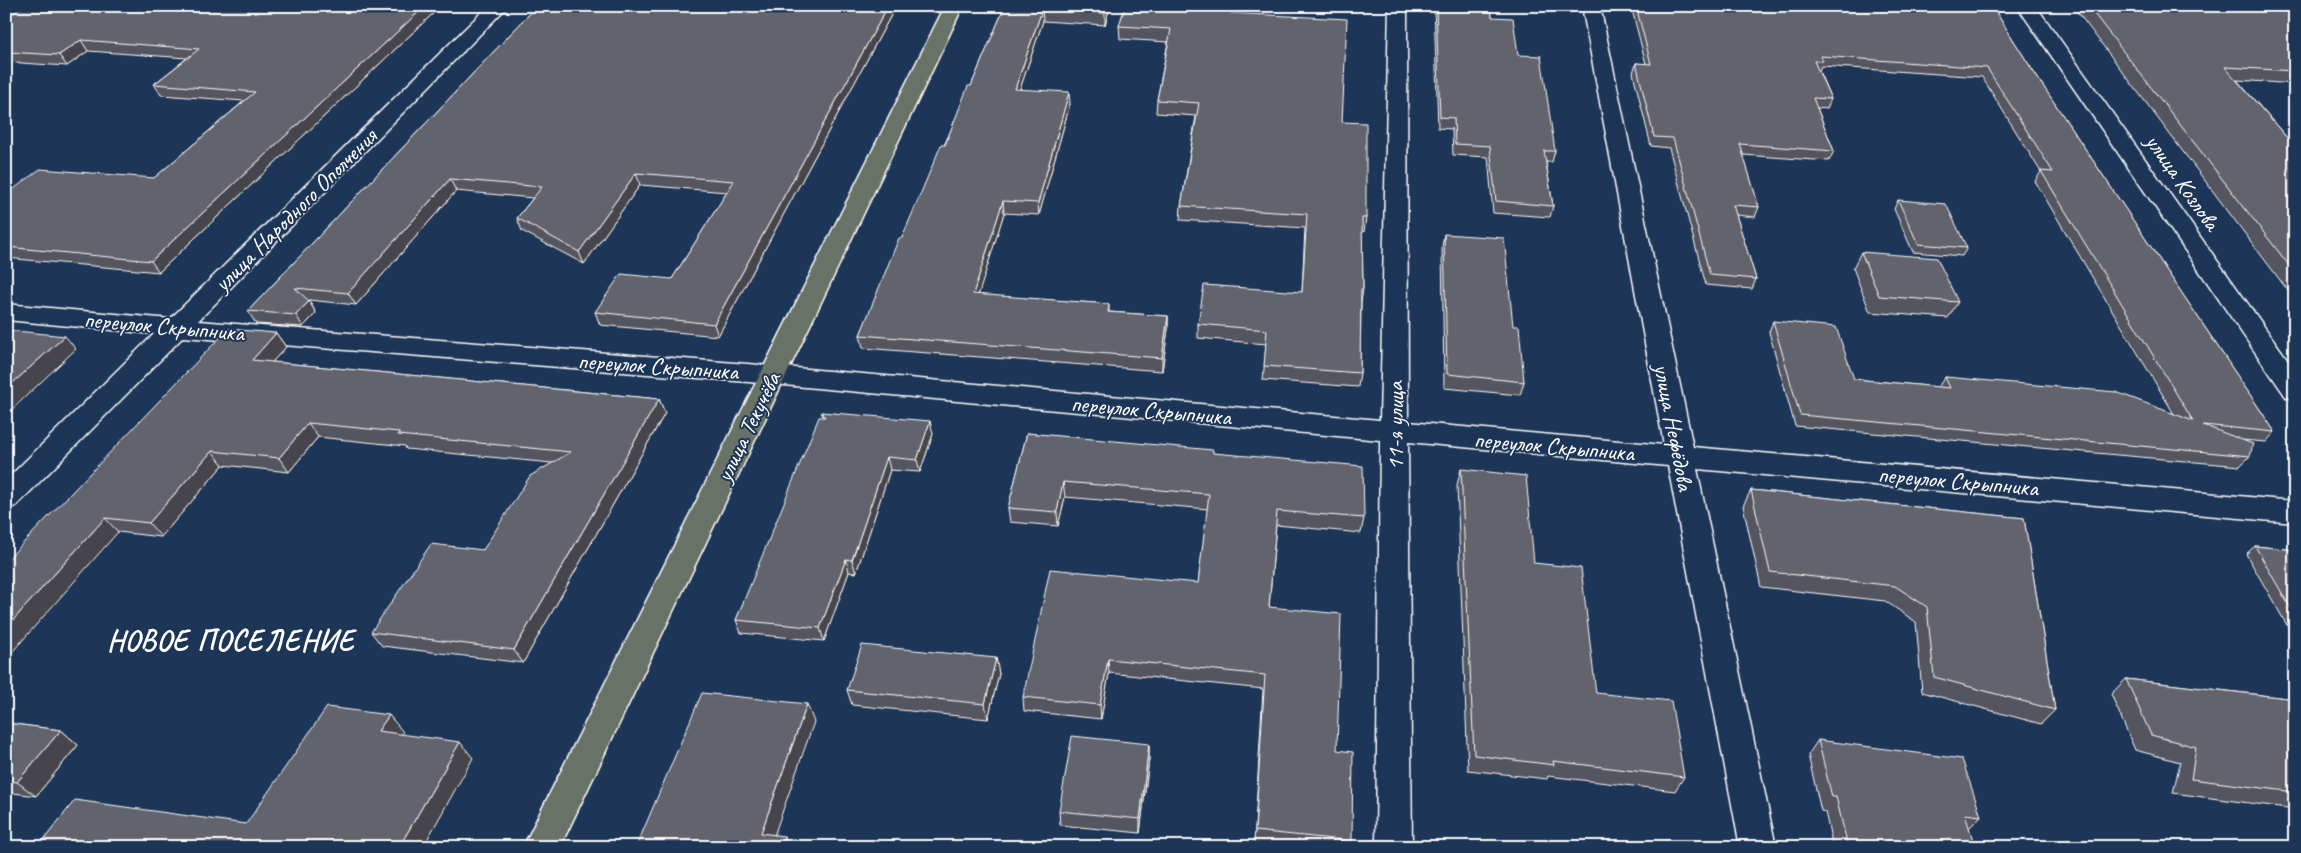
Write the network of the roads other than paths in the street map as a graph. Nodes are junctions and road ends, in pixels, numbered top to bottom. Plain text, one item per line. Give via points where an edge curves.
1 (499, 6) edge
2 (954, 6) edge
3 (1398, 6) edge
4 (1591, 6) edge
5 (2026, 6) edge
6 (6, 312) edge
7 (176, 328) junction
8 (773, 375) junction
9 (2295, 390) edge
10 (1394, 432) junction
11 (1679, 456) junction
12 (6, 498) edge
13 (2295, 512) edge
14 (540, 847) edge
15 (1394, 847) edge
16 (1758, 847) edge

1 - 7 street, улица Народного Ополчения
2 - 8 main road, улица Текучёва
3 - 10 street, 11-я улица
4 - 11 street, улица Нефёдова
5 - 9 street, улица Козлова
6 - 7 street, переулок Скрыпника
7 - 8 street, переулок Скрыпника
7 - 12 street, улица Народного Ополчения
8 - 10 street, переулок Скрыпника
8 - 14 main road, улица Текучёва
10 - 11 street, переулок Скрыпника
10 - 15 street, 11-я улица
11 - 13 street, переулок Скрыпника
11 - 16 street, улица Нефёдова

